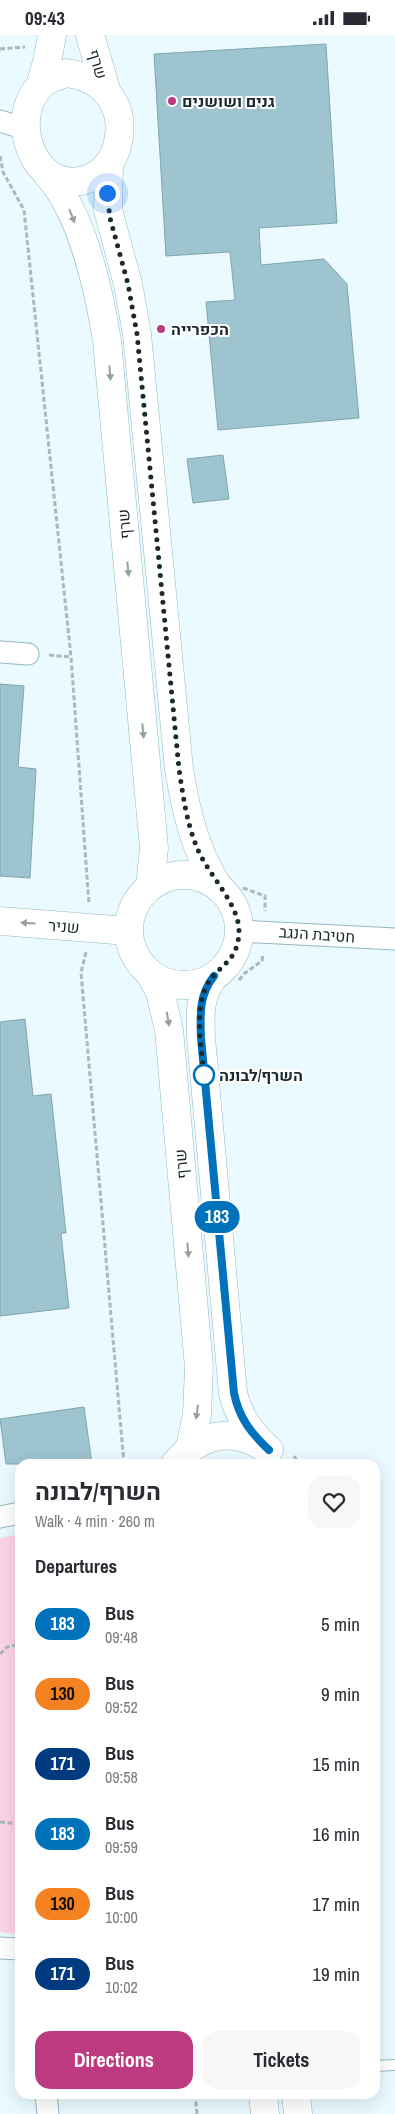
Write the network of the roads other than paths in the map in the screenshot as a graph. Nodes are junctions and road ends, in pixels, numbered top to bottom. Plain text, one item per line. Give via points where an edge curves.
1 (52, 35) edge
2 (90, 35) edge
3 (40, 85) junction
4 (107, 93) junction
5 (0, 121) edge
6 (26, 129) junction
7 (109, 163) junction
8 (47, 174) junction
9 (0, 652) edge
10 (28, 654) dead end
11 (150, 886) junction
12 (220, 888) junction
13 (0, 921) edge
14 (128, 931) junction
15 (239, 931) junction
16 (395, 939) edge
17 (150, 974) junction
18 (214, 976) junction
19 (183, 1456) edge
20 (274, 1457) edge
21 (15, 1514) edge
22 (0, 1517) edge
23 (0, 1947) edge
24 (15, 1948) edge
25 (395, 2065) edge
26 (380, 2066) edge
27 (46, 2099) edge
28 (264, 2099) edge
29 (296, 2099) edge
30 (48, 2114) edge
31 (265, 2114) edge
32 (298, 2114) edge

1 - 3 street
2 - 4 street, שרף
3 - 4 street via 67,73 95,81
3 - 6 street via 29,105
4 - 7 street via 119,115 120,132
5 - 6 street
6 - 8 street via 34,159
7 - 8 street via 96,176 73,182 60,181
7 - 12 street, שרף via 108,210 128,284 137,334 183,797 197,847
8 -> 11 street, שרף via 64,198 85,250 107,341 154,848
9 - 10 street
11 - 12 street via 167,877 187,875 206,879
11 - 14 street via 134,906
12 - 15 street via 237,915
14 -> 13 street, שניר
14 - 17 street via 131,947
15 - 16 street, חטיבת הנגב
15 - 18 street via 236,948 227,964
17 - 18 street via 164,982 180,985 198,983
17 -> 19 street, שרף via 160,992 170,1030 199,1367 198,1415
18 - 20 street, שרף via 206,986 200,1010 201,1038 234,1393 236,1408 243,1422
19 - 20 street via 201,1440 218,1435 236,1435 254,1441
21 - 22 street
23 - 24 street
25 - 26 lane
27 - 30 street
28 - 31 street
29 - 32 street

